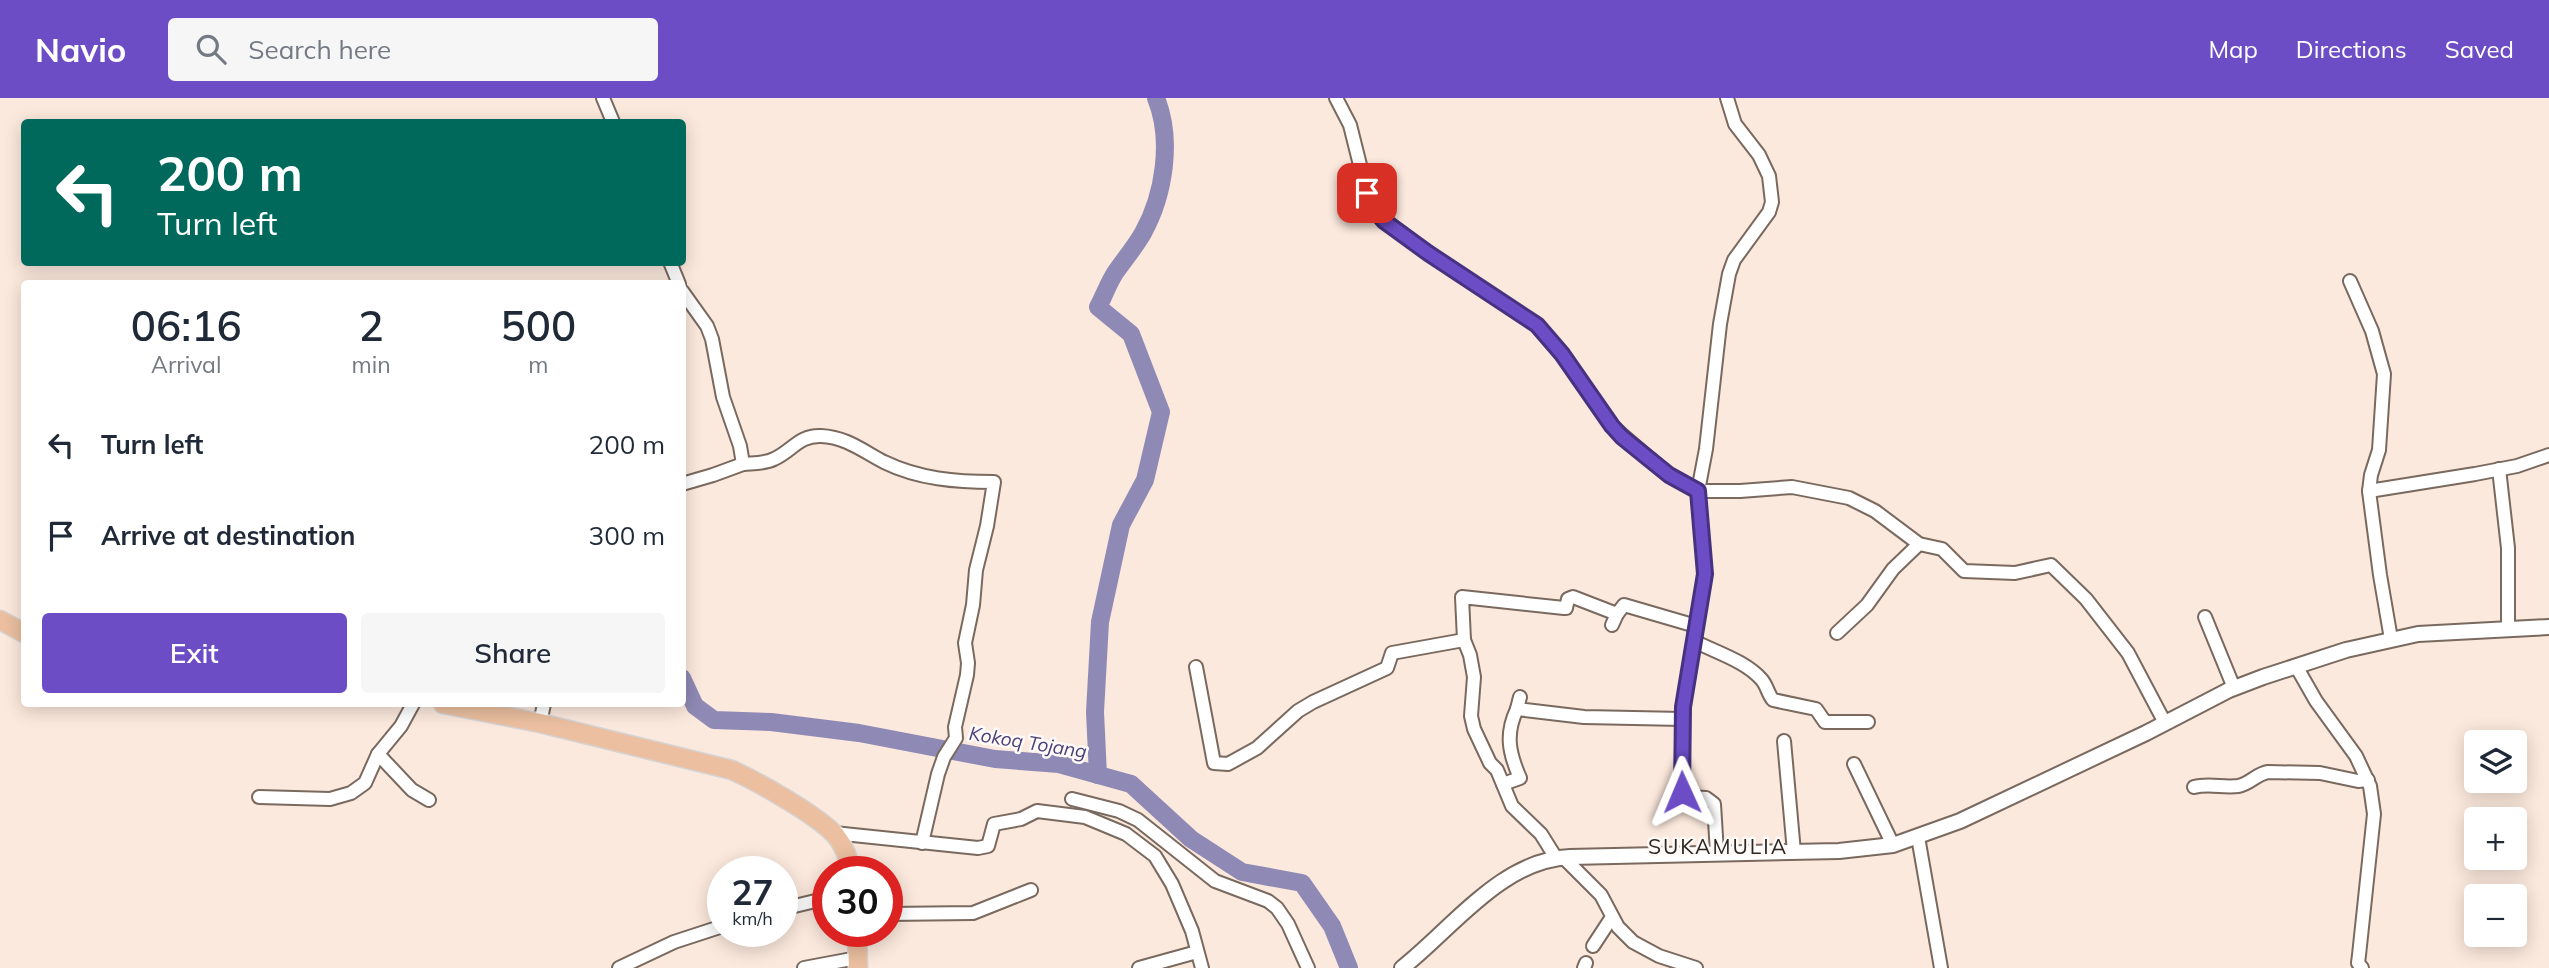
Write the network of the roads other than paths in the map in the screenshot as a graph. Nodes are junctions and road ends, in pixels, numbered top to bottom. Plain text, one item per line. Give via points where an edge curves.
1 (603, 98) edge
2 (1336, 98) edge
3 (1727, 98) edge
4 (612, 119) edge
5 (2350, 281) dead end
6 (686, 297) edge
7 (2549, 455) edge
8 (743, 464) junction
9 (2499, 469) junction
10 (686, 483) edge
11 (1698, 491) junction
12 (2369, 491) junction
13 (1919, 544) junction
14 (2205, 617) dead end
15 (0, 620) edge
16 (1696, 626) junction
17 (2549, 627) edge
18 (2508, 630) junction
19 (21, 631) edge
20 (1837, 633) dead end
21 (2391, 639) junction
22 (1464, 640) junction
23 (1694, 641) junction
24 (2296, 666) junction
25 (1196, 667) dead end
26 (2234, 688) junction
27 (410, 707) edge
28 (458, 707) edge
29 (543, 707) edge
30 (1683, 719) junction
31 (1868, 722) dead end
32 (540, 723) junction
33 (2165, 723) junction
34 (1784, 741) dead end
35 (378, 754) junction
36 (1854, 764) dead end
37 (2368, 780) junction
38 (1503, 785) junction
39 (2194, 787) dead end
40 (259, 797) dead end
41 (1072, 799) dead end
42 (429, 800) dead end
43 (834, 833) junction
44 (1918, 837) junction
45 (922, 843) junction
46 (1893, 845) junction
47 (1794, 852) junction
48 (1717, 853) junction
49 (847, 856) edge
50 (1560, 858) junction
51 (1031, 890) dead end
52 (903, 914) edge
53 (1612, 917) junction
54 (707, 931) edge
55 (1593, 946) dead end
56 (1197, 952) junction
57 (858, 963) edge
58 (619, 968) edge
59 (804, 968) edge
60 (1139, 968) edge
61 (1202, 968) edge
62 (1308, 968) edge
63 (1402, 968) edge
64 (1696, 968) edge
65 (1941, 968) edge
66 (2362, 968) edge

1 - 4 street
2 - 11 street via 1350,125 1367,193 1379,216 1537,325 1622,437 1669,475
3 - 11 street via 1735,124 1769,176 1772,202 1729,274
5 - 12 street via 2384,374 2379,450
6 - 8 street via 712,340
7 - 9 street
8 - 10 street
8 - 45 street via 771,461 797,441 819,436 852,443 922,475 990,482 987,526 965,643 967,675 956,738 938,774
9 - 12 street
9 - 18 street via 2508,548
11 - 13 street via 1792,487 1829,493 1875,511
11 - 16 street via 1705,574
12 - 21 street
13 - 20 street
13 - 33 street via 1942,550 1968,572 2015,573 2054,566 2128,653
14 - 26 street
15 - 19 main road
16 - 22 street via 1624,605 1615,620 1573,597 1563,608 1466,596 1461,600
16 - 23 street
17 - 18 street
18 - 21 street
21 - 24 street
22 - 25 street via 1392,653 1387,668 1313,702 1256,748 1227,764 1214,763
22 - 38 street via 1474,680 1472,722
23 - 30 street
23 - 31 street via 1753,673 1773,700 1816,709 1825,722
24 - 26 street
24 - 37 street
26 - 33 street
27 - 35 street
28 - 32 main road
29 - 32 street
30 - 38 street via 1584,717 1519,703 1508,747 1520,778
30 - 48 street via 1682,792 1714,804
32 - 43 main road via 733,770
33 - 44 street
34 - 47 street
35 - 40 street via 365,783 341,797
35 - 42 street via 412,790
36 - 46 street
37 - 39 street via 2268,772 2246,784
37 - 66 street via 2374,814 2358,963
38 - 50 street via 1515,811
41 - 62 street via 1138,820 1215,881 1268,901 1288,924
43 - 45 street
43 - 49 main road
44 - 46 street
44 - 65 street
45 - 56 street via 984,848 991,841 994,824 1037,811 1085,817 1107,825 1155,856 1186,914
46 - 47 street
47 - 48 street
48 - 50 street
50 - 53 street via 1601,895
50 - 63 street via 1531,866 1499,884
51 - 52 street via 973,913
53 - 55 street
53 - 64 street via 1642,948
54 - 58 street
56 - 60 street
56 - 61 street
57 - 59 street

